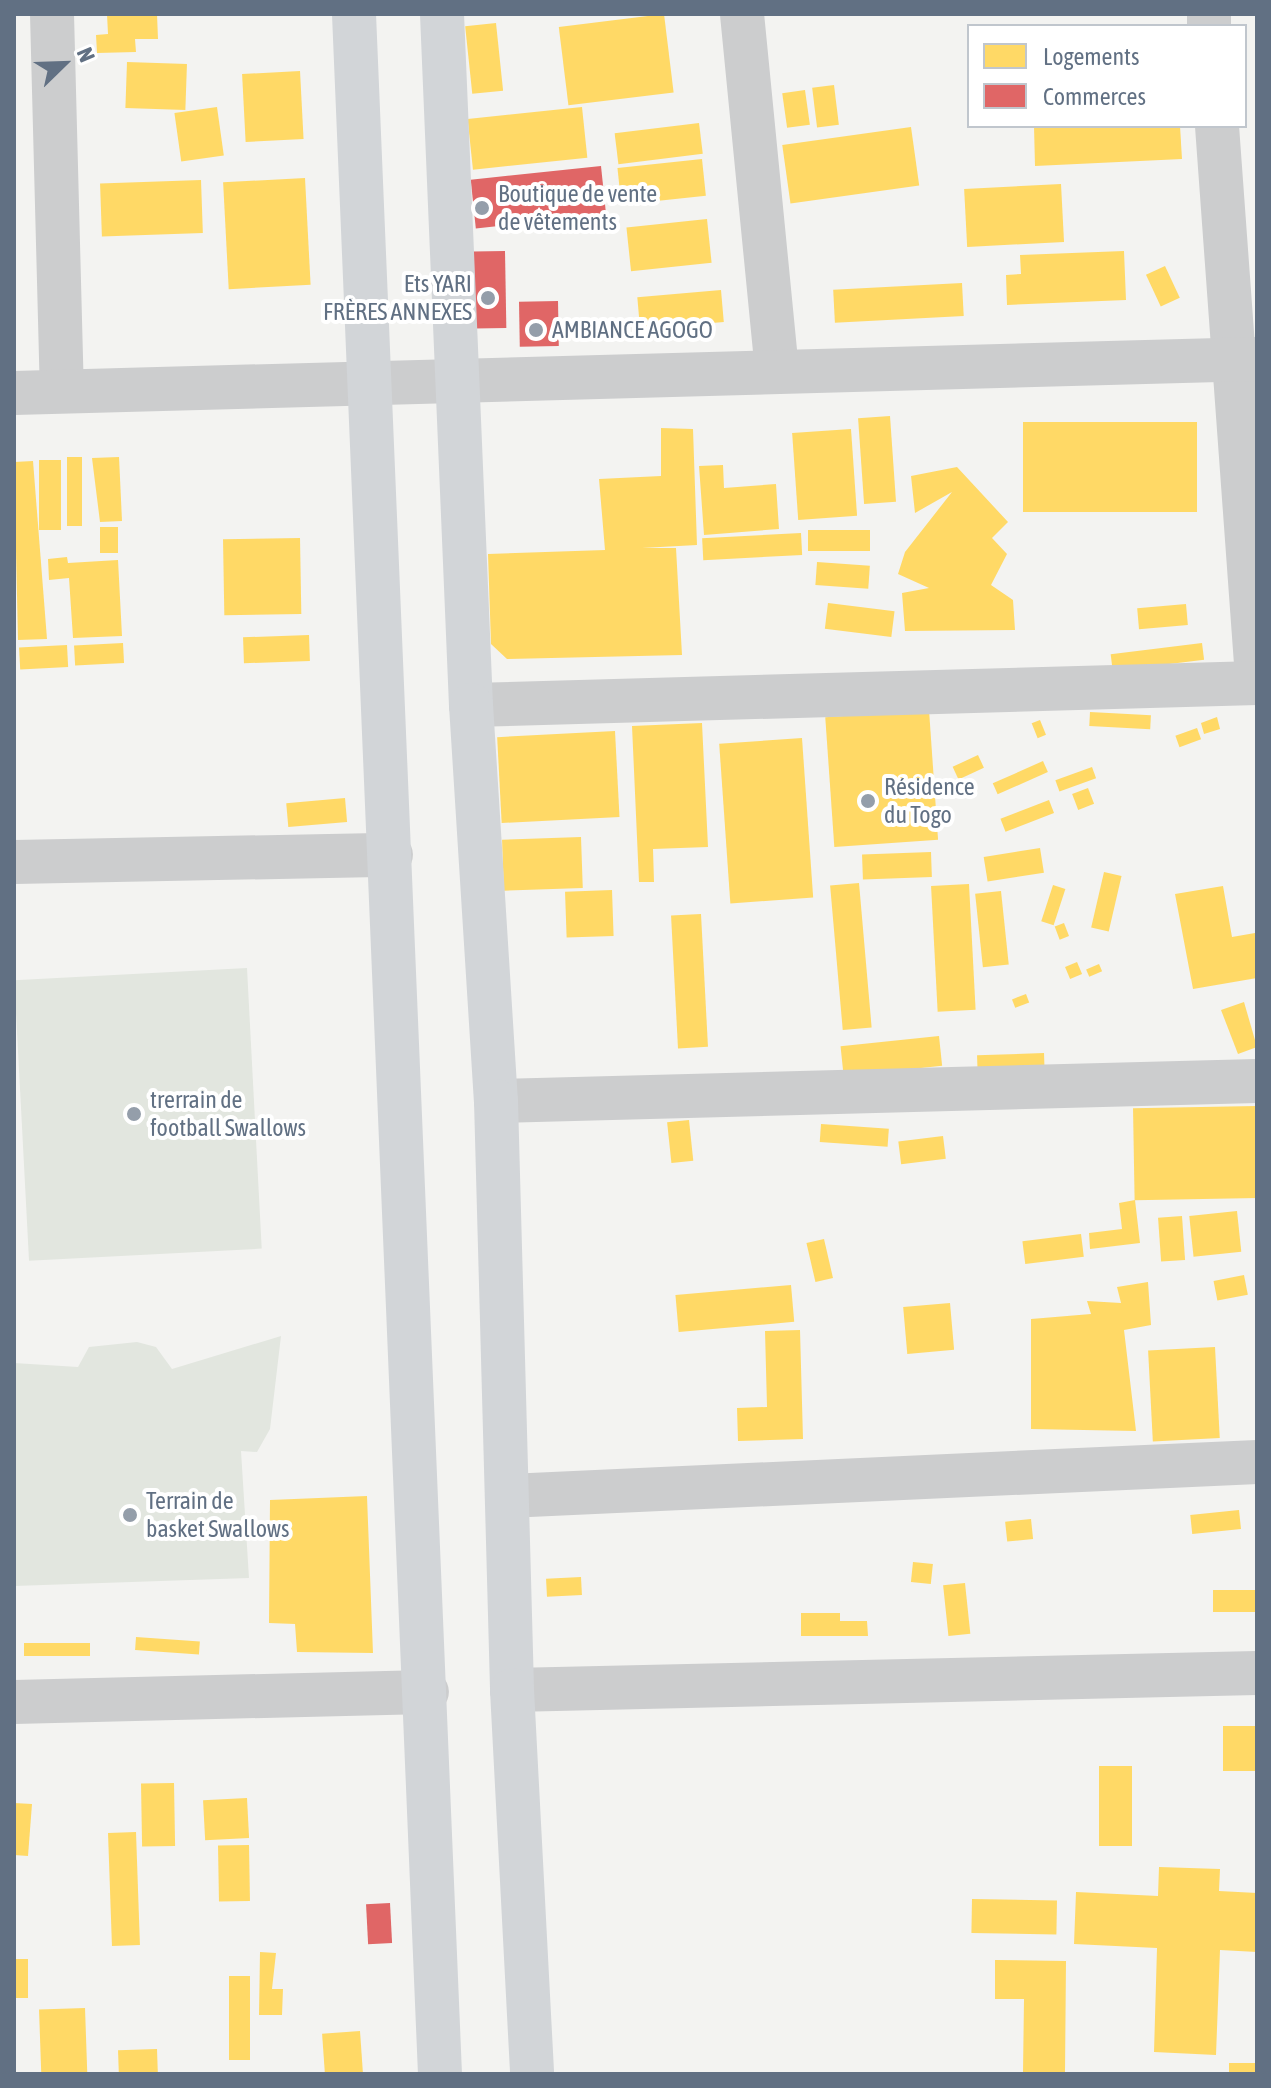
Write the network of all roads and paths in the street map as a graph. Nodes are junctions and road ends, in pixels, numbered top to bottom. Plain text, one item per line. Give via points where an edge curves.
1 (52, 14) edge
2 (354, 14) edge
3 (442, 14) edge
4 (742, 14) edge
5 (1217, 128) edge
6 (1246, 359) edge
7 (777, 370) junction
8 (366, 383) junction
9 (456, 383) junction
10 (62, 391) junction
11 (14, 393) edge
12 (1257, 680) edge
13 (471, 705) junction
14 (391, 855) junction
15 (14, 862) edge
16 (1257, 1081) edge
17 (496, 1101) junction
18 (1257, 1462) edge
19 (507, 1496) junction
20 (1257, 1673) edge
21 (512, 1690) junction
22 (427, 1692) junction
23 (14, 1702) edge
24 (440, 2074) edge
25 (532, 2074) edge

1 - 10 street
2 - 8 main road
3 - 9 main road
4 - 7 street
5 - 6 street
6 - 7 street
6 - 12 street
7 - 9 street
8 - 9 street
8 - 10 street
8 - 14 main road
9 - 13 main road
10 - 11 street
12 - 13 street
13 - 17 main road
14 - 15 street
14 - 22 main road
16 - 17 street
17 - 19 main road
18 - 19 street
19 - 21 main road
20 - 21 street
21 - 25 main road
22 - 23 street
22 - 24 main road

